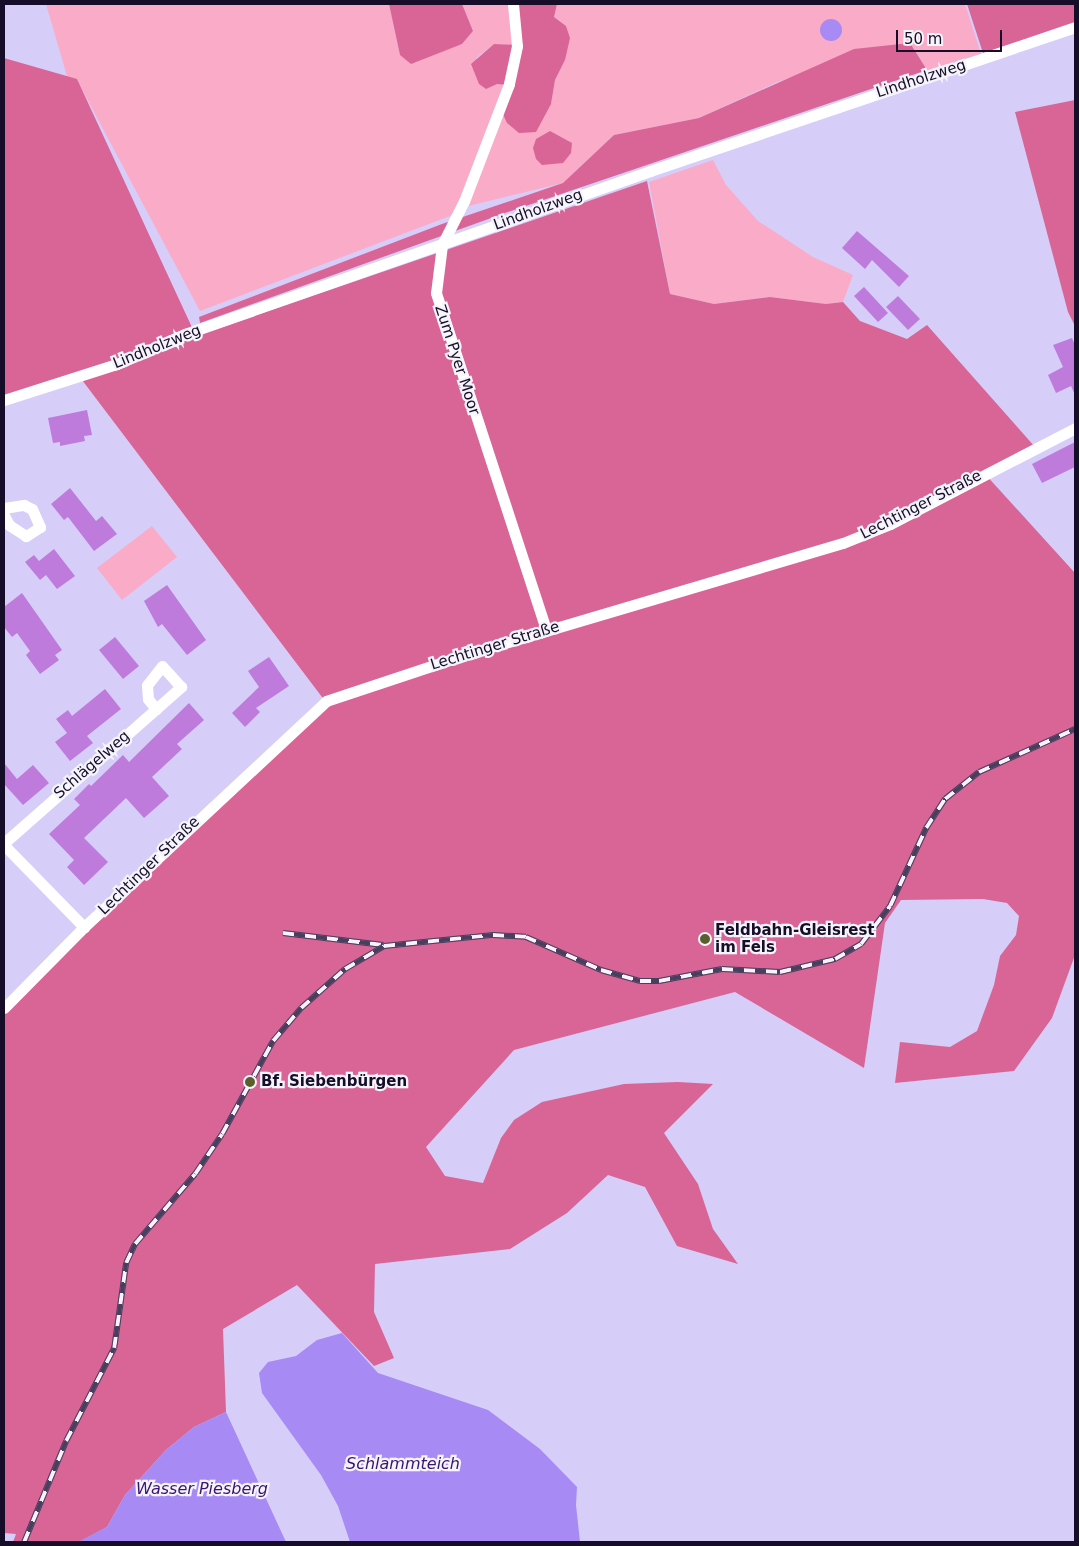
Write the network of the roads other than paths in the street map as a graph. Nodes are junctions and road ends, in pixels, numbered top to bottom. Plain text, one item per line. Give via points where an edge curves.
1 (513, 4) edge
2 (1075, 27) edge
3 (442, 245) junction
4 (4, 400) edge
5 (1075, 428) edge
6 (4, 508) edge
7 (4, 515) edge
8 (546, 630) junction
9 (156, 709) junction
10 (4, 844) edge
11 (84, 927) junction
12 (4, 1008) edge

1 - 3 street, Zum Pyer Moor via 517,46 509,84 468,193
2 - 3 street, Lindholzweg
3 - 4 street, Lindholzweg via 185,334 117,364
3 - 8 street, Zum Pyer Moor via 436,293 440,310
5 - 8 street, Lechtinger Straße via 890,524 843,543
6 - 7 street via 24,505 32,509 40,528 26,536 9,525
8 - 11 street, Lechtinger Straße via 326,701
9 - 9 street, Schlägelweg via 181,688 162,666 146,685 148,699
9 - 10 street, Schlägelweg
10 - 11 street
11 - 12 street, Lechtinger Straße

